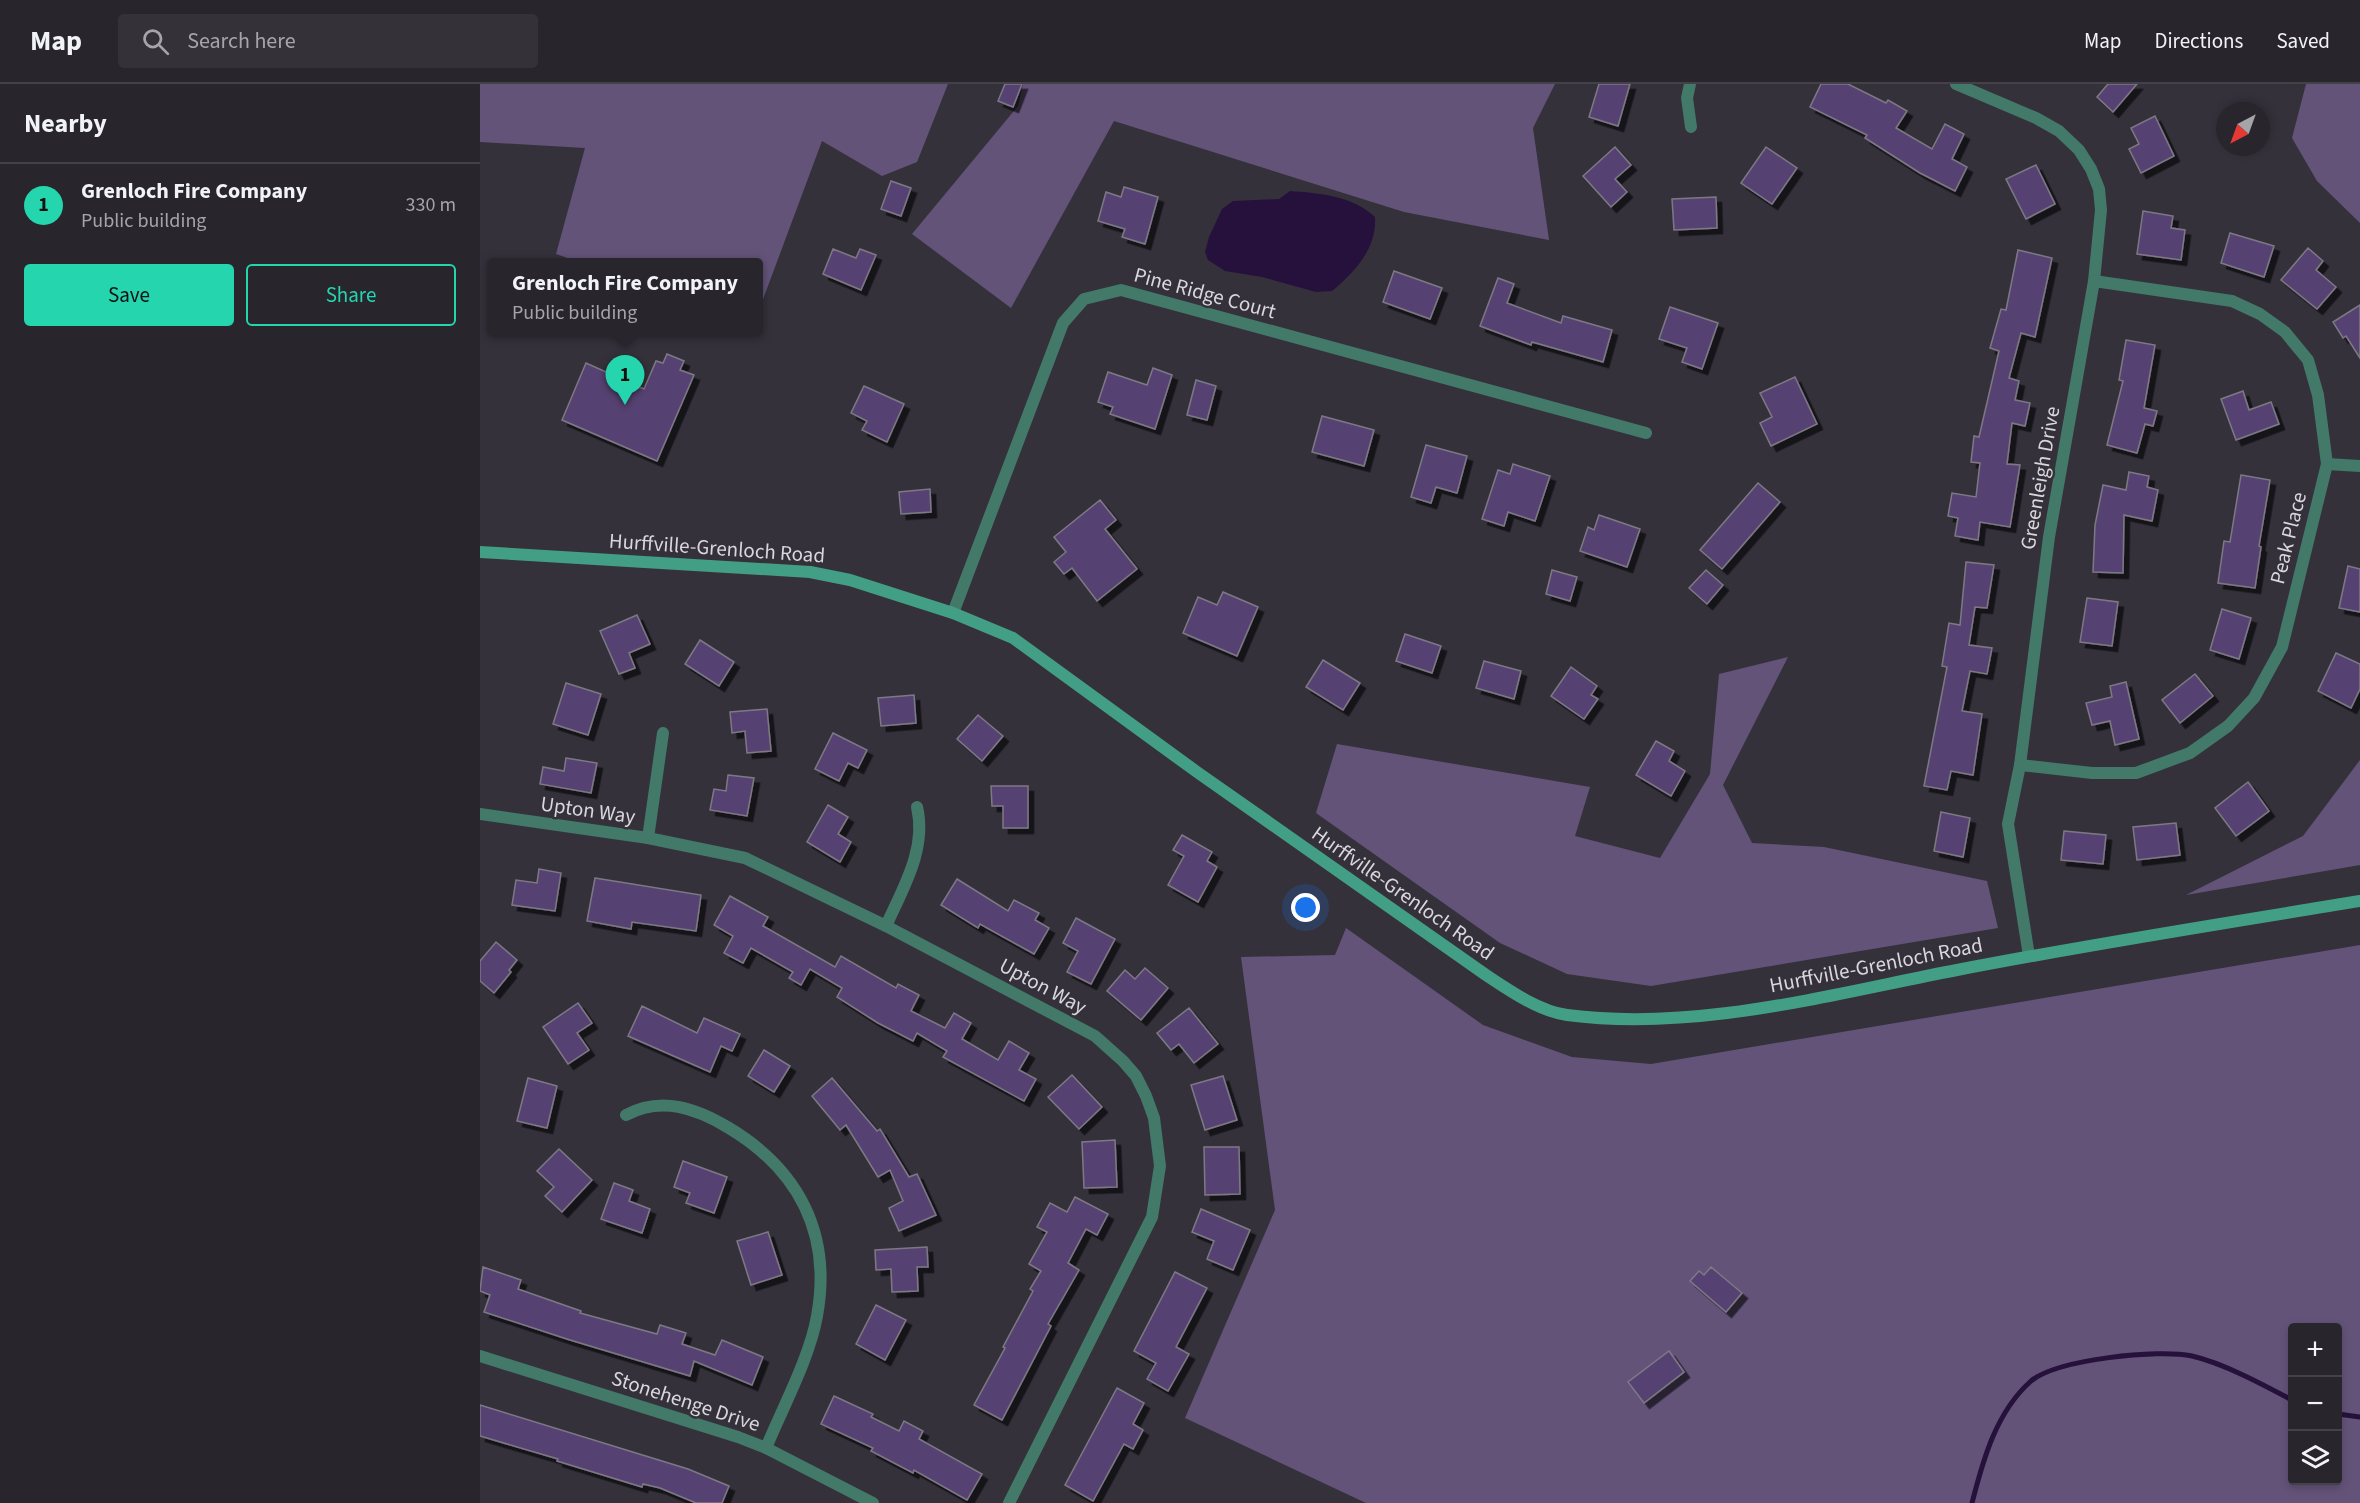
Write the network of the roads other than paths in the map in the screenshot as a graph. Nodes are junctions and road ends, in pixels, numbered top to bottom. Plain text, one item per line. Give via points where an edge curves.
1 (1690, 84) edge
2 (1956, 84) edge
3 (1690, 127) dead end
4 (2094, 281) junction
5 (1646, 433) dead end
6 (2327, 464) junction
7 (2360, 466) edge
8 (480, 552) edge
9 (953, 613) junction
10 (663, 733) dead end
11 (2020, 765) junction
12 (917, 807) dead end
13 (480, 814) edge
14 (648, 838) junction
15 (2360, 901) edge
16 (886, 926) junction
17 (2029, 956) junction
18 (626, 1115) dead end
19 (480, 1356) edge
20 (766, 1448) junction
21 (873, 1503) edge
22 (1009, 1503) edge

1 - 3 street
2 - 4 street, Greenleigh Drive via 2036,118 2059,131 2079,150 2099,189 2102,210
4 - 6 street, Peak Place via 2232,301 2285,332 2308,360 2318,395
4 - 11 street, Greenleigh Drive via 2049,537
5 - 9 street, Pine Ridge Court via 1121,290 1084,299 1063,323
6 - 7 street
6 - 11 street, Peak Place via 2282,647 2254,698 2229,726 2190,753 2136,773 2092,773
8 - 9 main road, Hurffville-Grenloch Road via 810,572 850,580
9 - 17 main road, Hurffville-Grenloch Road via 1013,638 1486,975 1517,995 1564,1014 1650,1021 1707,1017
10 - 14 street
11 - 17 street, Greenleigh Drive via 2008,824
12 - 16 street via 921,823 915,860
13 - 14 street, Upton Way
14 - 16 street, Upton Way via 745,858
15 - 17 main road, Hurffville-Grenloch Road
16 - 22 street, Upton Way via 1095,1036 1136,1077 1154,1118 1160,1166 1152,1217
18 - 20 street via 641,1107 672,1104 721,1123 773,1160 792,1182 805,1206 815,1230 822,1273 817,1317
19 - 20 street, Stonehenge Drive
20 - 21 street, Stonehenge Drive

